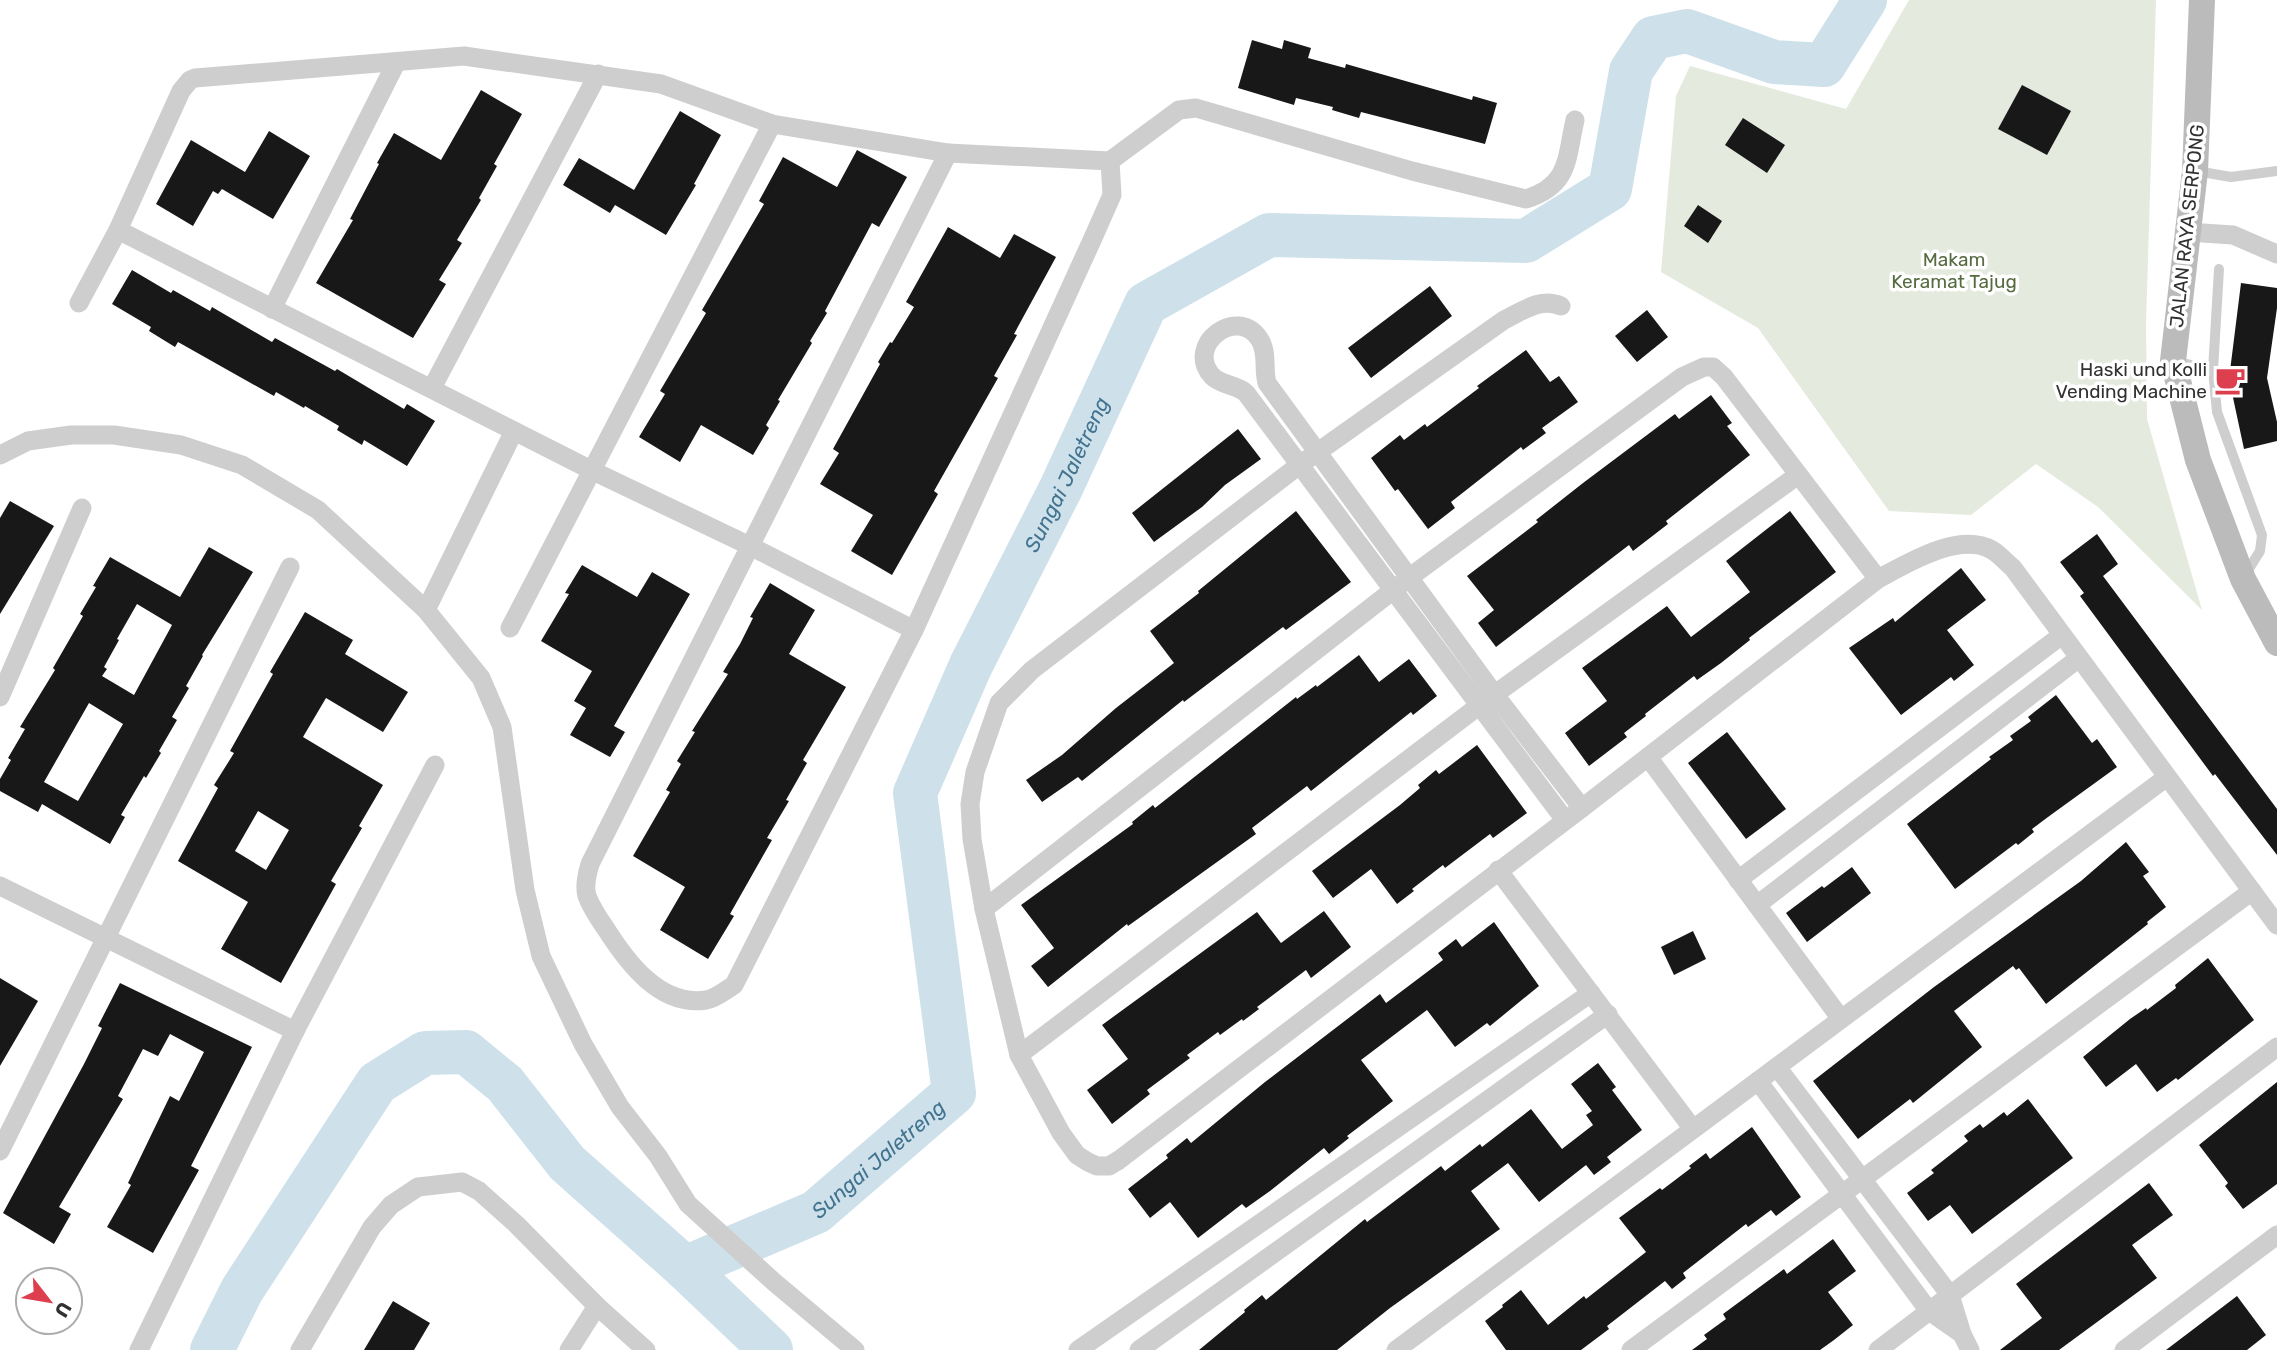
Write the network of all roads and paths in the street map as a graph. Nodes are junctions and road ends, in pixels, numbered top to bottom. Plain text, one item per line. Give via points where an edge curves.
1 (2202, 0) edge
2 (396, 63) junction
3 (598, 74) junction
4 (1575, 120) dead end
5 (772, 124) junction
6 (948, 153) junction
7 (1110, 161) junction
8 (2195, 171) junction
9 (2277, 172) edge
10 (118, 230) junction
11 (2188, 232) junction
12 (2277, 254) edge
13 (2219, 269) dead end
14 (79, 303) dead end
15 (1561, 306) dead end
16 (272, 309) junction
17 (2173, 361) junction
18 (2213, 370) junction
19 (432, 388) junction
20 (514, 431) junction
21 (1317, 452) junction
22 (0, 455) edge
23 (1298, 466) junction
24 (593, 471) junction
25 (1798, 475) junction
26 (82, 508) dead end
27 (750, 546) junction
28 (290, 567) dead end
29 (1410, 577) junction
30 (1878, 579) junction
31 (2243, 579) junction
32 (1394, 590) junction
33 (426, 610) junction
34 (510, 628) dead end
35 (914, 630) junction
36 (2062, 635) junction
37 (2277, 643) edge
38 (2080, 658) junction
39 (0, 697) edge
40 (1488, 700) junction
41 (1648, 757) junction
42 (435, 765) dead end
43 (2167, 777) junction
44 (1582, 808) junction
45 (1565, 820) junction
46 (1498, 870) junction
47 (1738, 880) junction
48 (0, 886) edge
49 (2252, 891) junction
50 (1757, 905) junction
51 (984, 909) junction
52 (2277, 925) edge
53 (105, 938) junction
54 (1591, 993) junction
55 (1608, 1014) junction
56 (1841, 1020) junction
57 (295, 1031) junction
58 (2277, 1047) edge
59 (1019, 1055) junction
60 (1777, 1067) junction
61 (1758, 1081) junction
62 (1693, 1129) junction
63 (0, 1151) edge
64 (1862, 1179) junction
65 (1842, 1194) junction
66 (2277, 1236) edge
67 (1950, 1296) junction
68 (597, 1306) junction
69 (1930, 1311) junction
70 (1966, 1342) edge
71 (1409, 1346) edge
72 (139, 1350) edge
73 (300, 1350) edge
74 (569, 1350) edge
75 (646, 1350) edge
76 (855, 1350) edge
77 (1078, 1350) edge
78 (1139, 1350) edge
79 (1631, 1350) edge
80 (1878, 1350) edge
81 (2124, 1350) edge

1 - 8 main road, JALAN RAYA SERPONG
2 - 3 street via 464,57
2 - 10 street via 190,80
2 - 16 street
3 - 5 street via 660,84
3 - 19 street
4 - 7 street via 1564,170 1556,184 1526,199 1412,171 1196,107 1179,110
5 - 6 street
5 - 24 street
6 - 7 street
6 - 27 street
7 - 35 street via 1112,195 1103,217
8 - 9 lane via 2231,177
8 - 11 main road, JALAN RAYA SERPONG
10 - 14 street
10 - 16 street
11 - 12 street via 2233,235
11 - 17 main road, JALAN RAYA SERPONG
13 - 18 lane
15 - 21 street via 1551,301 1536,304 1504,320
16 - 19 street
17 - 18 lane
17 - 31 main road, JALAN RAYA SERPONG via 2197,460
18 - 31 lane via 2217,412 2262,535 2260,551
19 - 20 street
20 - 24 street
20 - 33 street
21 - 23 street
21 - 23 street via 1267,383 1264,347 1255,333 1230,326 1214,334 1205,357 1212,375 1246,393
21 - 29 street
22 - 33 street via 28,442 114,435 181,445 242,465 318,510
23 - 32 street
23 - 51 street via 1032,670 999,703 975,772 970,804
24 - 27 street
24 - 34 street
25 - 29 street via 1724,377 1713,367 1704,367 1674,383
25 - 30 street
25 - 40 street
26 - 39 street
27 - 35 street
27 - 35 street via 586,879 587,895 616,945 634,968 671,995 708,1000 734,985
28 - 53 street
29 - 32 street
29 - 40 street
30 - 36 street via 1933,550 1983,547 2012,568
30 - 41 street
31 - 37 main road, JALAN RAYA SERPONG
32 - 40 street
32 - 51 street
33 - 76 street via 481,678 502,727 525,890 541,956 583,1044 688,1204
36 - 38 street
36 - 47 street
38 - 43 street
38 - 50 street
40 - 44 street
40 - 45 street
40 - 59 street
41 - 44 street
41 - 47 street
42 - 57 street
43 - 49 street
43 - 56 street
44 - 45 street
45 - 46 street
46 - 54 street
46 - 59 street via 1109,1166 1097,1166 1077,1155
47 - 50 street
48 - 53 street
49 - 52 street
49 - 64 street
50 - 56 street
51 - 59 street
53 - 57 street
53 - 63 street
54 - 55 street
54 - 77 street
55 - 62 street
55 - 78 street
56 - 60 street
57 - 72 street
58 - 67 street
60 - 61 street
60 - 64 street
61 - 62 street
61 - 65 street
62 - 71 street
64 - 65 street
64 - 67 street
65 - 69 street
65 - 79 street
66 - 81 street
67 - 69 street
67 - 70 street
68 - 73 street via 479,1191 462,1182 418,1187 391,1205 372,1227
68 - 74 street
68 - 75 street
69 - 70 street
69 - 80 street

